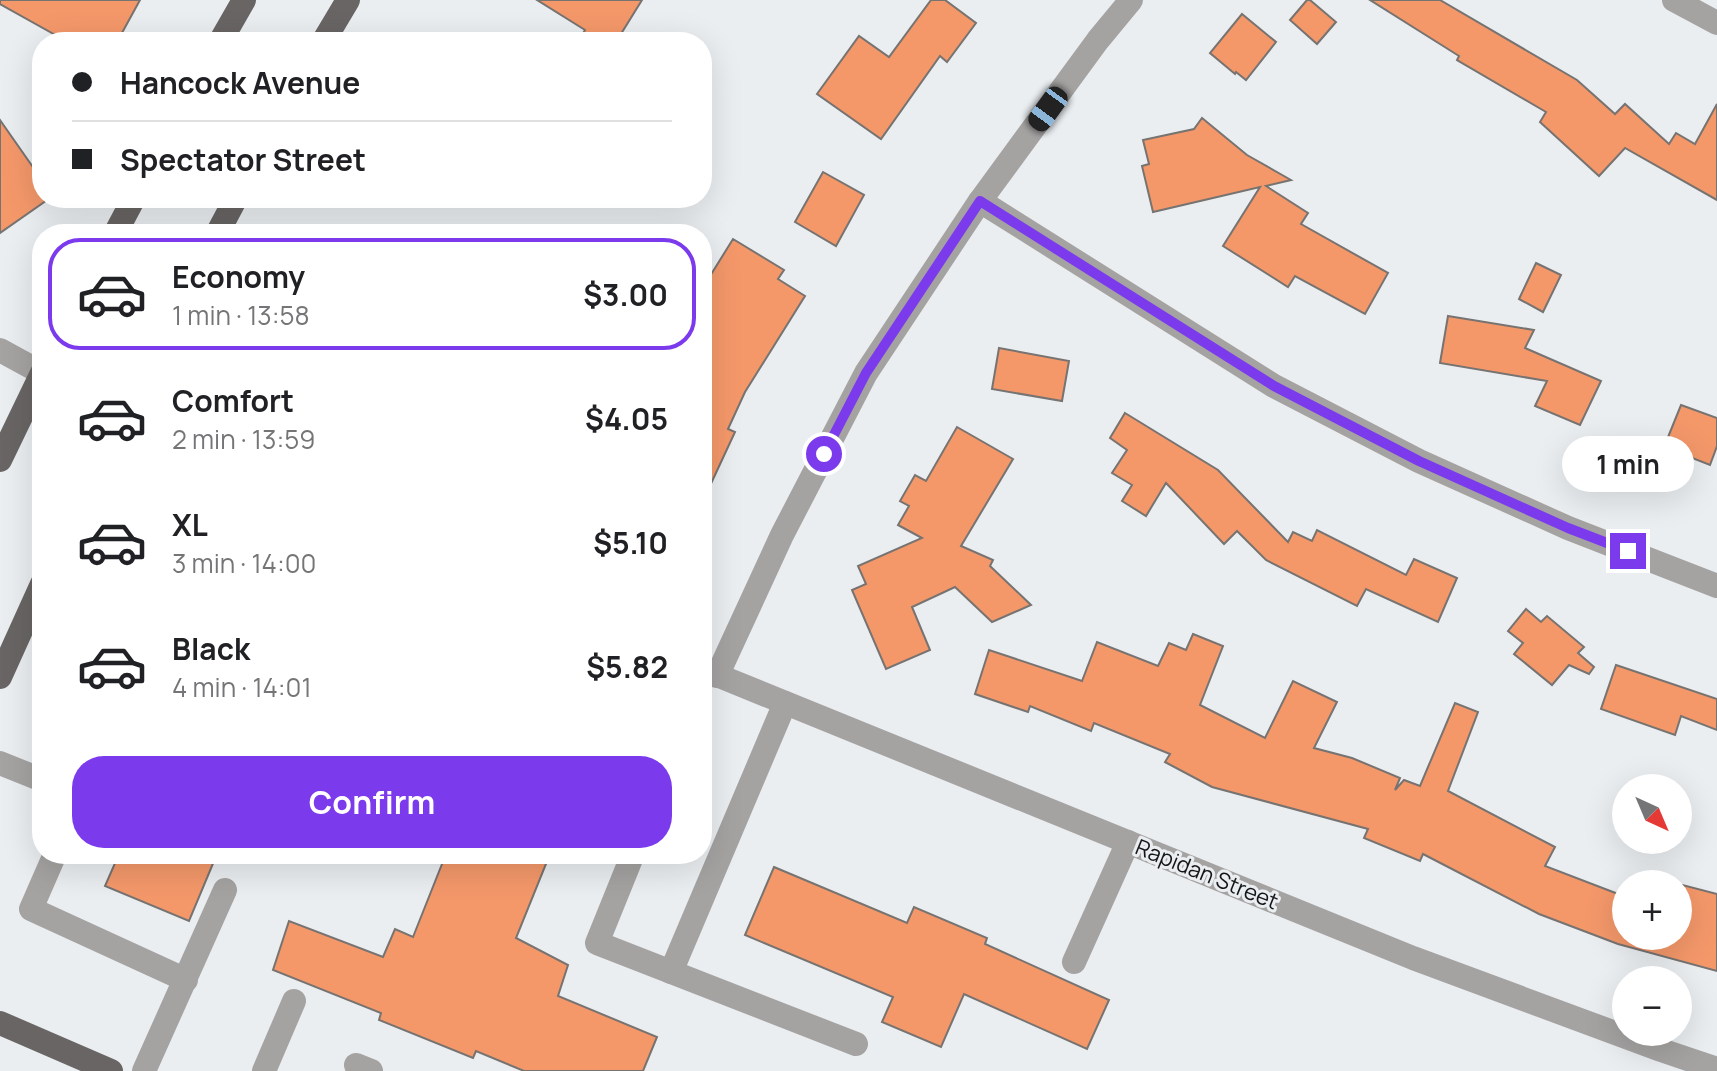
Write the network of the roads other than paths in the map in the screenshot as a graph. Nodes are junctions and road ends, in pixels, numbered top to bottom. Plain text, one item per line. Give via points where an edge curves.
1 (244, 0) edge
2 (348, 0) edge
3 (1131, 0) edge
4 (1674, 0) edge
5 (1717, 23) edge
6 (226, 32) edge
7 (329, 32) edge
8 (980, 201) junction
9 (0, 350) edge
10 (32, 368) edge
11 (32, 394) edge
12 (0, 460) edge
13 (1717, 586) edge
14 (32, 609) edge
15 (712, 666) edge
16 (0, 677) edge
17 (712, 677) edge
18 (785, 703) junction
19 (0, 763) edge
20 (32, 776) edge
21 (1128, 842) junction
22 (51, 864) edge
23 (629, 864) edge
24 (225, 890) dead end
25 (1074, 962) dead end
26 (671, 972) junction
27 (186, 980) junction
28 (294, 1001) dead end
29 (0, 1023) edge
30 (856, 1044) dead end
31 (1717, 1069) edge
32 (111, 1071) edge
33 (144, 1071) edge
34 (264, 1071) edge

1 - 6 main road
2 - 7 main road
3 - 8 street
4 - 5 street
8 - 13 street via 1274,386 1568,528
8 - 15 street via 866,373
9 - 10 street
11 - 12 main road
14 - 16 main road
17 - 18 street, Rapidan Street
18 - 21 street, Rapidan Street
18 - 26 street
19 - 20 street
21 - 25 street
21 - 31 street, Rapidan Street via 1413,958
22 - 27 street via 31,909
23 - 26 street via 597,943
24 - 27 street
26 - 30 street
27 - 33 street
28 - 34 street
29 - 32 main road

